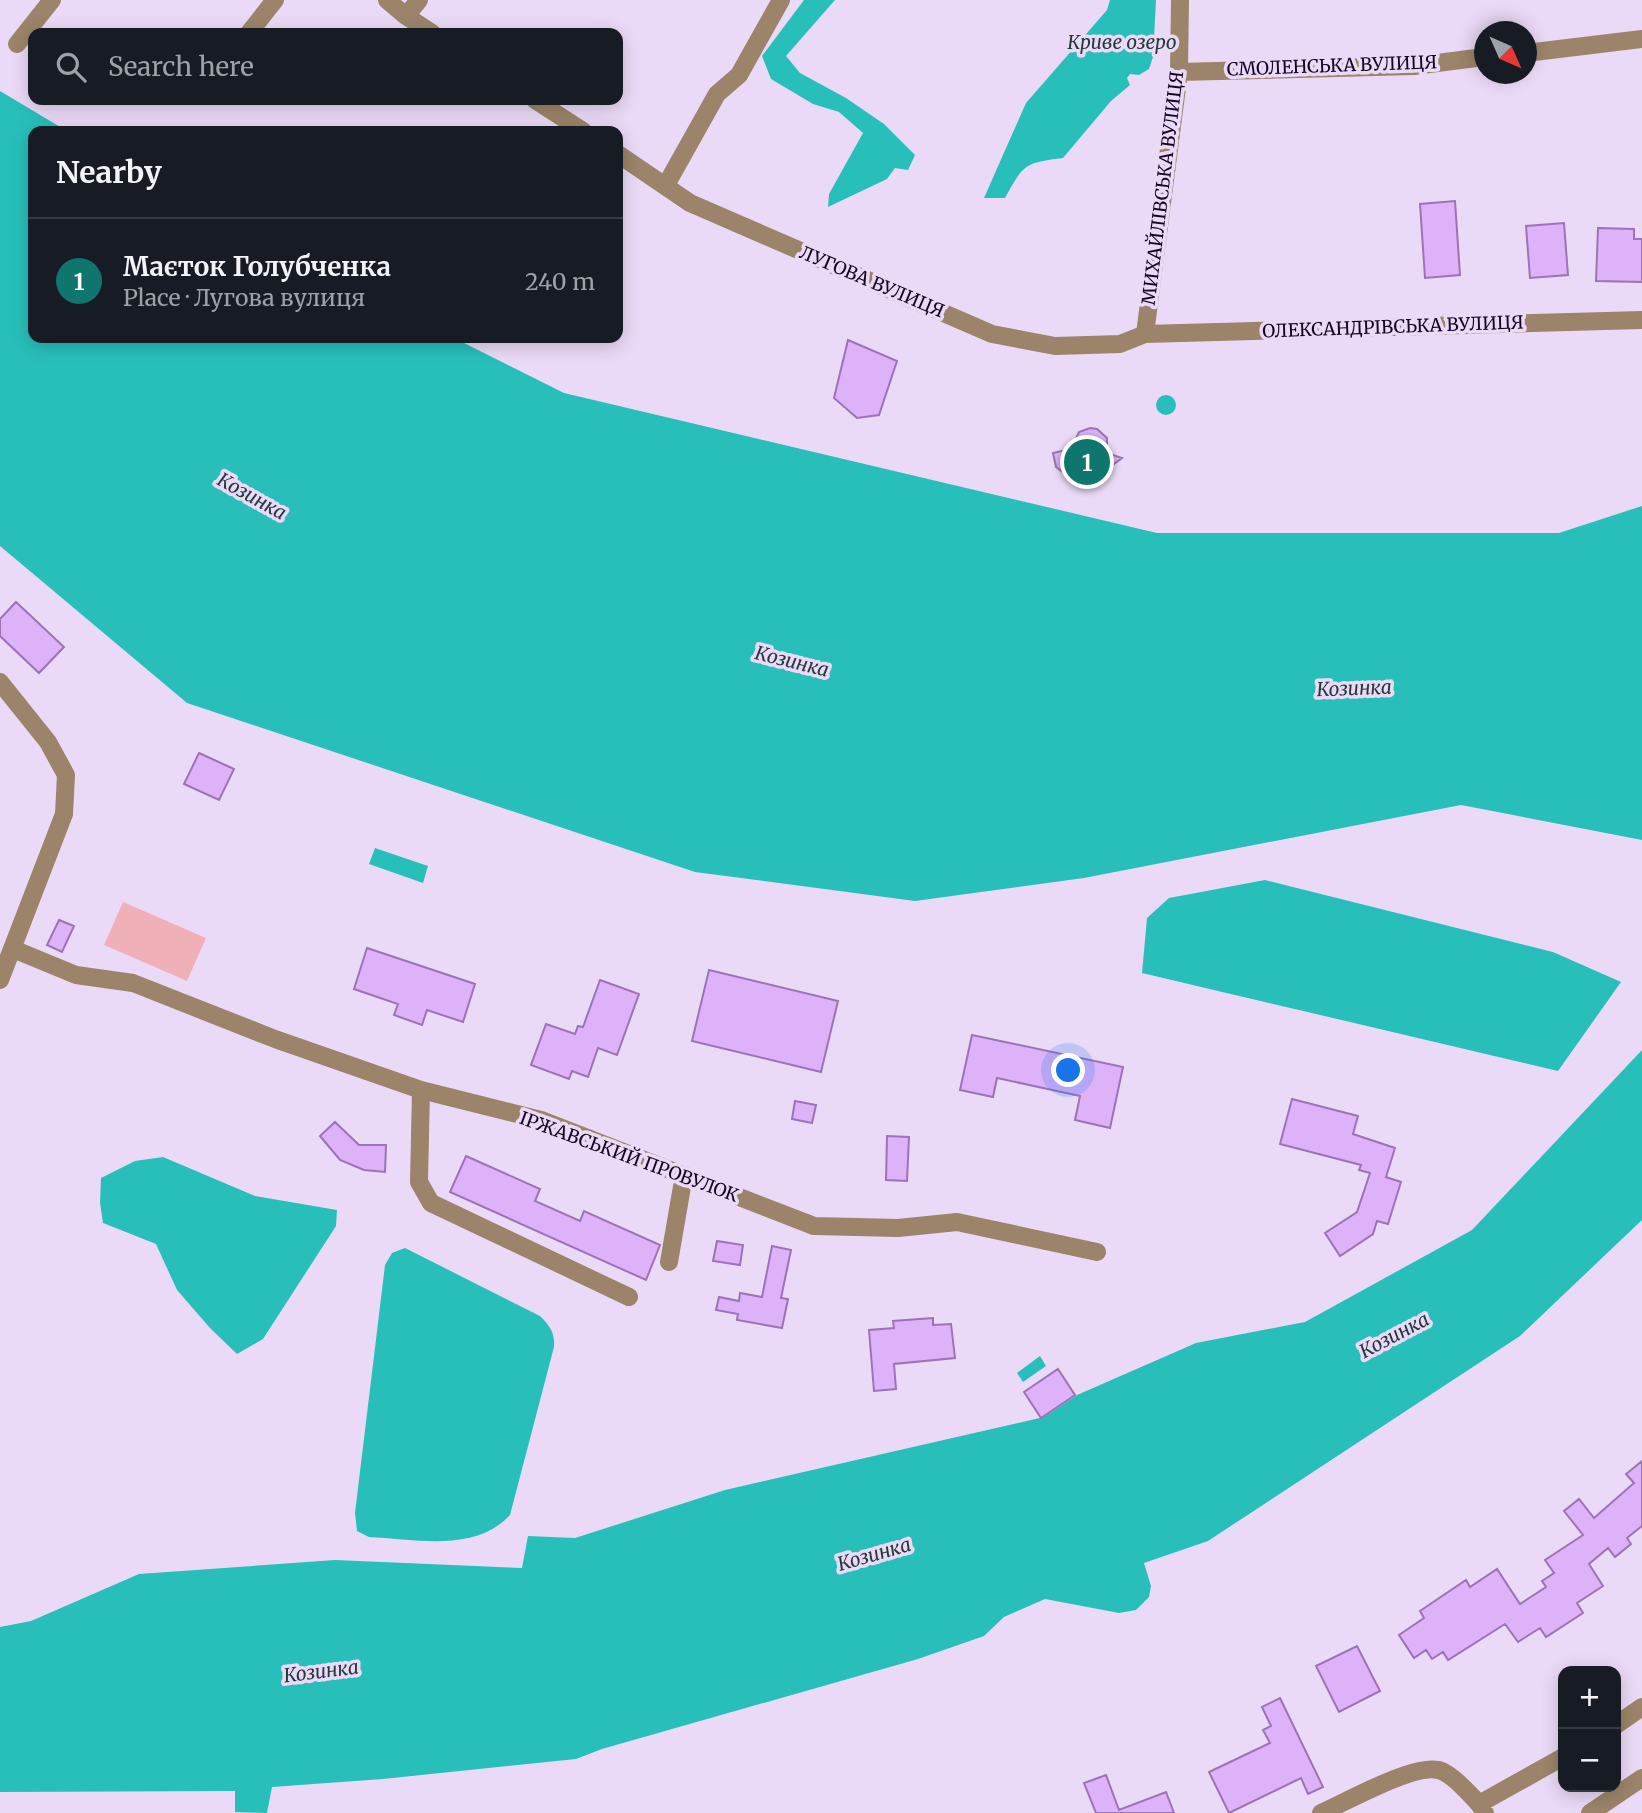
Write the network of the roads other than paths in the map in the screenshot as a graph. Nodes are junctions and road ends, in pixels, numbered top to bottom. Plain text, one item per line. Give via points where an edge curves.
1 (52, 0) edge
2 (275, 0) edge
3 (387, 0) edge
4 (419, 0) edge
5 (781, 0) edge
6 (1180, 0) edge
7 (406, 16) junction
8 (30, 28) edge
9 (253, 28) edge
10 (424, 28) edge
11 (28, 30) edge
12 (1642, 39) edge
13 (17, 44) dead end
14 (1537, 52) edge
15 (1474, 58) edge
16 (1179, 72) junction
17 (543, 105) edge
18 (575, 126) edge
19 (623, 157) edge
20 (666, 185) junction
21 (1642, 320) edge
22 (1145, 334) junction
23 (0, 682) edge
24 (13, 949) junction
25 (0, 979) edge
26 (421, 1090) junction
27 (684, 1175) junction
28 (1097, 1252) dead end
29 (669, 1262) dead end
30 (629, 1297) dead end
31 (1642, 1707) edge
32 (1621, 1722) edge
33 (1558, 1760) edge
34 (1642, 1777) edge
35 (1482, 1809) edge
36 (1321, 1813) edge
37 (1590, 1813) edge

1 - 8 street
2 - 9 street
3 - 7 street
4 - 7 street
5 - 20 street via 739,75 717,94
6 - 16 street, МИХАЙЛІВСЬКА ВУЛИЦЯ
7 - 10 street
11 - 13 street
12 - 14 street
15 - 16 street, СМОЛЕНСЬКА ВУЛИЦЯ via 1414,66
16 - 22 street, МИХАЙЛІВСЬКА ВУЛИЦЯ
17 - 18 street
19 - 20 street, ЛУГОВА ВУЛИЦЯ
20 - 22 street, ЛУГОВА ВУЛИЦЯ via 690,203 992,334 1055,346 1120,344
21 - 22 street, ОЛЕКСАНДРІВСЬКА ВУЛИЦЯ
23 - 24 street via 48,742 66,775 64,814
24 - 25 street
24 - 26 street, ІРЖАВСЬКИЙ ПРОВУЛОК via 76,975 133,983
26 - 27 street, ІРЖАВСЬКИЙ ПРОВУЛОК via 541,1120
26 - 30 street via 419,1182 431,1203
27 - 28 street, ІРЖАВСЬКИЙ ПРОВУЛОК via 814,1226 898,1228 957,1222
27 - 29 street
31 - 32 street
33 - 35 street
34 - 37 street
35 - 36 street via 1439,1770 1423,1770

